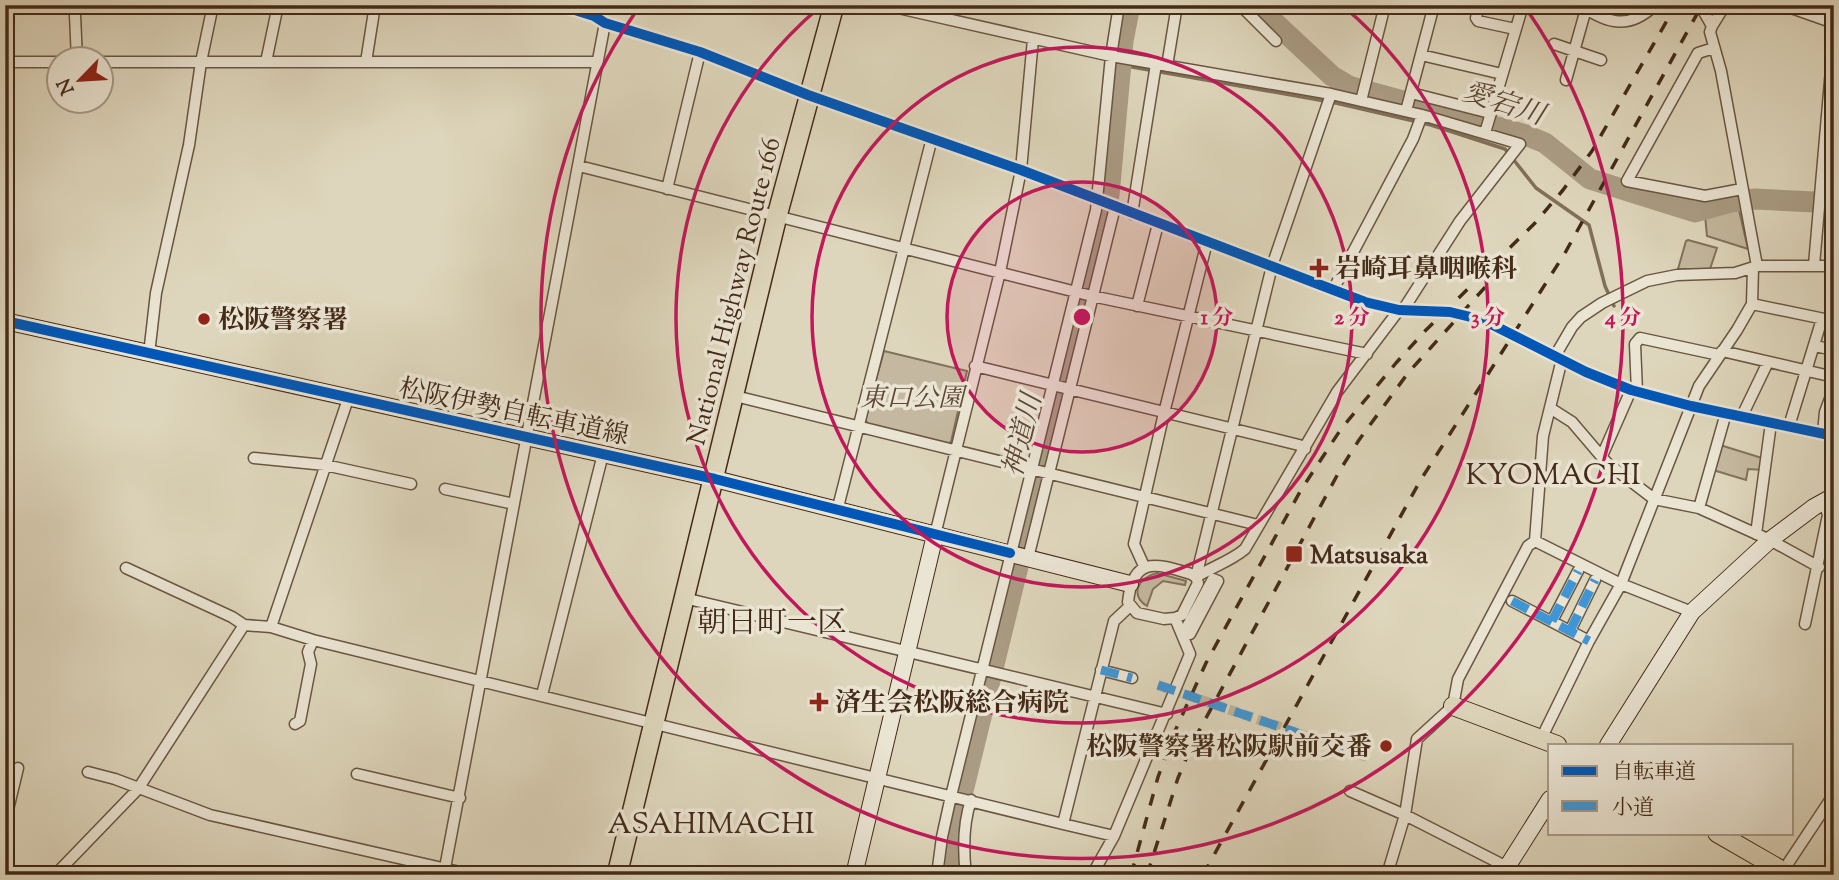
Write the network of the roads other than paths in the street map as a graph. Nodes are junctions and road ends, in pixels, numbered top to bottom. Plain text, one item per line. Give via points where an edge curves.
1 (77, 5) edge
2 (214, 5) edge
3 (278, 5) edge
4 (375, 5) edge
5 (559, 5) edge
6 (834, 5) edge
7 (884, 5) edge
8 (1119, 5) edge
9 (1177, 5) edge
10 (1240, 5) edge
11 (1385, 5) edge
12 (1434, 5) edge
13 (1479, 5) edge
14 (1523, 5) edge
15 (1655, 5) edge
16 (1700, 5) edge
17 (1725, 5) edge
18 (1783, 5) edge
19 (1583, 7) edge
20 (604, 23) junction
21 (1834, 23) edge
22 (1712, 26) junction
23 (1516, 29) junction
24 (1834, 35) edge
25 (1033, 39) junction
26 (1276, 41) dead end
27 (1554, 44) dead end
28 (76, 46) edge
29 (1714, 48) junction
30 (1573, 51) junction
31 (700, 52) junction
32 (1421, 55) junction
33 (1111, 56) junction
34 (1601, 60) dead end
35 (5, 62) edge
36 (46, 62) edge
37 (116, 62) edge
38 (201, 62) junction
39 (266, 62) junction
40 (366, 62) junction
41 (597, 62) junction
42 (1158, 68) junction
43 (1502, 74) junction
44 (1566, 80) dead end
45 (808, 94) junction
46 (1411, 94) junction
47 (1330, 99) junction
48 (1361, 101) junction
49 (1407, 109) junction
50 (1490, 114) junction
51 (1421, 120) junction
52 (1485, 133) junction
53 (932, 138) junction
54 (579, 166) junction
55 (1021, 170) junction
56 (667, 189) junction
57 (1743, 196) junction
58 (1098, 200) junction
59 (1114, 206) junction
60 (1132, 214) junction
61 (777, 216) junction
62 (1158, 224) junction
63 (1207, 242) junction
64 (905, 248) junction
65 (1814, 265) junction
66 (1272, 266) junction
67 (1834, 266) edge
68 (1756, 267) junction
69 (1000, 272) junction
70 (1334, 290) junction
71 (1076, 292) junction
72 (1092, 296) junction
73 (1752, 304) junction
74 (1137, 306) junction
75 (1401, 310) junction
76 (1189, 317) junction
77 (1822, 319) junction
78 (5, 321) edge
79 (1834, 321) edge
80 (1254, 331) junction
81 (1815, 346) junction
82 (1834, 350) edge
83 (1721, 353) junction
84 (149, 354) junction
85 (1367, 354) junction
86 (1558, 357) junction
87 (1768, 362) junction
88 (975, 366) junction
89 (1806, 371) junction
90 (1834, 377) edge
91 (1051, 384) junction
92 (1070, 388) junction
93 (1834, 388) edge
94 (1634, 391) junction
95 (735, 396) junction
96 (348, 399) junction
97 (1690, 406) junction
98 (1550, 408) junction
99 (1164, 412) junction
100 (1726, 413) junction
101 (1742, 416) junction
102 (1771, 423) junction
103 (1789, 426) junction
104 (859, 427) junction
105 (1231, 429) junction
106 (1829, 434) edge
107 (527, 436) junction
108 (1305, 449) junction
109 (955, 451) junction
110 (603, 454) junction
111 (1602, 456) junction
112 (254, 457) dead end
113 (325, 465) junction
114 (1032, 469) junction
115 (1050, 474) junction
116 (715, 479) junction
117 (411, 484) dead end
118 (444, 489) dead end
119 (1144, 496) junction
120 (1654, 499) junction
121 (1829, 499) edge
122 (514, 504) junction
123 (1699, 508) junction
124 (837, 511) junction
125 (1211, 513) junction
126 (1258, 525) junction
127 (935, 535) junction
128 (1763, 537) junction
129 (1535, 541) junction
130 (1010, 553) junction
131 (1028, 558) junction
132 (1144, 566) junction
133 (1819, 567) junction
134 (126, 568) dead end
135 (1578, 571) dead end
136 (1196, 577) junction
137 (1595, 580) dead end
138 (1130, 584) junction
139 (1621, 584) junction
140 (684, 598) junction
141 (1512, 601) dead end
142 (1130, 607) junction
143 (1692, 612) junction
144 (1175, 618) junction
145 (1552, 621) junction
146 (1805, 624) dead end
147 (244, 625) junction
148 (271, 627) junction
149 (1570, 631) junction
150 (313, 640) junction
151 (1589, 641) junction
152 (907, 650) junction
153 (984, 670) junction
154 (1101, 670) junction
155 (1132, 678) dead end
156 (481, 680) junction
157 (542, 695) junction
158 (1094, 698) junction
159 (1453, 706) junction
160 (1167, 714) junction
161 (653, 723) junction
162 (295, 724) dead end
163 (1549, 742) edge
164 (1609, 744) edge
165 (18, 768) dead end
166 (88, 772) dead end
167 (357, 774) dead end
168 (878, 778) junction
169 (138, 789) junction
170 (1350, 791) dead end
171 (1834, 794) edge
172 (460, 798) junction
173 (961, 798) junction
174 (1548, 803) edge
175 (1405, 815) junction
176 (5, 822) edge
177 (1063, 824) junction
178 (1719, 834) edge
179 (1114, 836) junction
180 (445, 868) junction
181 (5, 870) edge
182 (1504, 871) edge
183 (1781, 872) edge
184 (14, 875) edge
185 (55, 875) edge
186 (473, 875) edge
187 (617, 875) edge
188 (853, 875) edge
189 (937, 875) edge
190 (966, 875) edge
191 (1092, 875) edge
192 (1387, 875) edge

1 - 28 street
2 - 38 street
3 - 39 street
4 - 40 street
5 - 20 street
6 - 45 highway, National Highway Route 166
7 - 25 street
8 - 33 street
9 - 42 street
10 - 26 street
11 - 48 street
12 - 32 street
13 - 23 street via 1478,21
14 - 23 street
15 - 19 street via 1642,18 1613,23
16 - 22 street
17 - 22 street
18 - 21 street
19 - 30 street
20 - 31 street
20 - 41 street
22 - 29 street
23 - 43 street
24 - 65 street
25 - 33 street
25 - 55 street
27 - 30 street
29 - 57 street
29 - 57 street via 1698,53 1627,181 1704,196
30 - 34 street
30 - 44 street
31 - 45 street
31 - 56 street
32 - 43 street
32 - 46 street
33 - 42 street
33 - 58 street
35 - 36 street
37 - 38 street
38 - 39 street
38 - 84 street via 189,145 156,293
39 - 40 street
40 - 41 street
41 - 54 street
42 - 47 street
42 - 60 street
43 - 50 street
45 - 53 street
45 - 61 highway, National Highway Route 166
46 - 49 street
46 - 50 street
47 - 48 street
47 - 66 street
48 - 49 street
49 - 51 street
50 - 52 street
51 - 52 street
51 - 70 street
52 - 75 street via 1520,144 1460,221
53 - 55 street
53 - 64 street
54 - 56 street
54 - 107 street
55 - 58 street
55 - 69 street
56 - 61 street
57 - 68 street
58 - 59 street
58 - 71 street
59 - 60 street
59 - 72 street
60 - 62 street
61 - 64 street
61 - 95 highway, National Highway Route 166
62 - 63 street
62 - 74 street
63 - 66 street
63 - 76 street
64 - 69 street
64 - 104 street
65 - 67 street
65 - 68 street
66 - 70 street
66 - 80 street
68 - 73 street
68 - 86 street via 1735,273 1659,278 1618,294 1581,317
69 - 71 street
69 - 88 street
70 - 75 street
71 - 72 street
71 - 91 street
72 - 74 street
72 - 92 street
73 - 77 street
73 - 83 street
74 - 76 street
75 - 85 street
75 - 86 street via 1450,312 1483,320
76 - 80 street
76 - 99 street
77 - 79 street
77 - 81 street
78 - 84 main road, 松阪伊勢自転車道線
80 - 85 street
80 - 105 street
81 - 82 street
81 - 89 street
83 - 87 street
83 - 94 street via 1640,338 1635,344
83 - 97 street
84 - 96 main road, 松阪伊勢自転車道線
85 - 108 street via 1337,392
86 - 94 street
86 - 98 street
87 - 89 street
87 - 101 street
88 - 91 street
88 - 109 street
89 - 90 street
89 - 103 street
91 - 92 street
91 - 114 street
92 - 99 street
92 - 115 street
93 - 106 street via 1825,412
94 - 97 street
94 - 111 street
95 - 104 street
95 - 116 highway, National Highway Route 166
96 - 107 main road, 松阪伊勢自転車道線
96 - 113 street
97 - 100 street
97 - 120 street
98 - 111 street via 1572,422
98 - 129 street via 1543,436
99 - 105 street
99 - 119 street
100 - 101 street
100 - 123 street
101 - 102 street
102 - 103 street
102 - 128 street
103 - 106 street
104 - 109 street
104 - 124 street
105 - 108 street
105 - 125 street
107 - 110 main road, 松阪伊勢自転車道線
107 - 122 street
108 - 126 street
109 - 114 street
109 - 127 street
110 - 116 main road, 松阪伊勢自転車道線
110 - 157 street
111 - 120 street
112 - 113 street
113 - 117 street
113 - 148 street
114 - 115 street
114 - 130 street
115 - 119 street
115 - 131 street
116 - 124 main road, 松阪伊勢自転車道線
116 - 140 highway, National Highway Route 166
118 - 122 street
119 - 125 street
119 - 132 street via 1134,544
120 - 123 street
120 - 139 street
121 - 128 main road
121 - 133 street
122 - 156 street
123 - 128 street
124 - 127 main road, 松阪伊勢自転車道線
125 - 126 street
125 - 136 street
126 - 136 street via 1236,557
127 - 130 main road, 松阪伊勢自転車道線
127 - 152 main road
128 - 133 street
128 - 143 main road
129 - 139 street
129 - 159 street via 1528,546 1458,679
130 - 131 main road, 松阪伊勢自転車道線
130 - 153 street
131 - 138 main road, 松阪伊勢自転車道線
132 - 136 street via 1154,564
132 - 138 street
133 - 146 street
134 - 147 street
135 - 145 street
136 - 144 street via 1198,583 1182,615
137 - 149 street
138 - 142 street
139 - 143 street
139 - 151 street
140 - 152 street
140 - 161 highway, National Highway Route 166
141 - 145 street
142 - 144 street via 1137,613
142 - 154 street via 1114,621
143 - 164 main road
144 - 160 street via 1190,654
145 - 149 street
147 - 148 street
147 - 169 street
148 - 150 street
149 - 151 street
150 - 156 street
150 - 162 street via 300,721
151 - 163 street
152 - 153 street
152 - 168 main road
153 - 158 street
153 - 173 street
154 - 155 street
154 - 158 street
156 - 157 street
156 - 172 street
157 - 161 street
158 - 160 street
158 - 177 street
159 - 163 main road
159 - 175 street via 1416,739
160 - 179 street
161 - 168 street
161 - 187 highway, National Highway Route 166
165 - 176 street
166 - 169 street
167 - 172 street
168 - 173 street
168 - 188 main road
169 - 180 street via 210,815
169 - 185 street
170 - 175 street
171 - 183 street
172 - 180 street
173 - 177 street
173 - 189 street via 942,837
173 - 190 street via 968,810
174 - 182 main road
175 - 182 street
175 - 192 street
177 - 179 street
178 - 183 main road
179 - 191 street
180 - 186 street
181 - 184 main road

